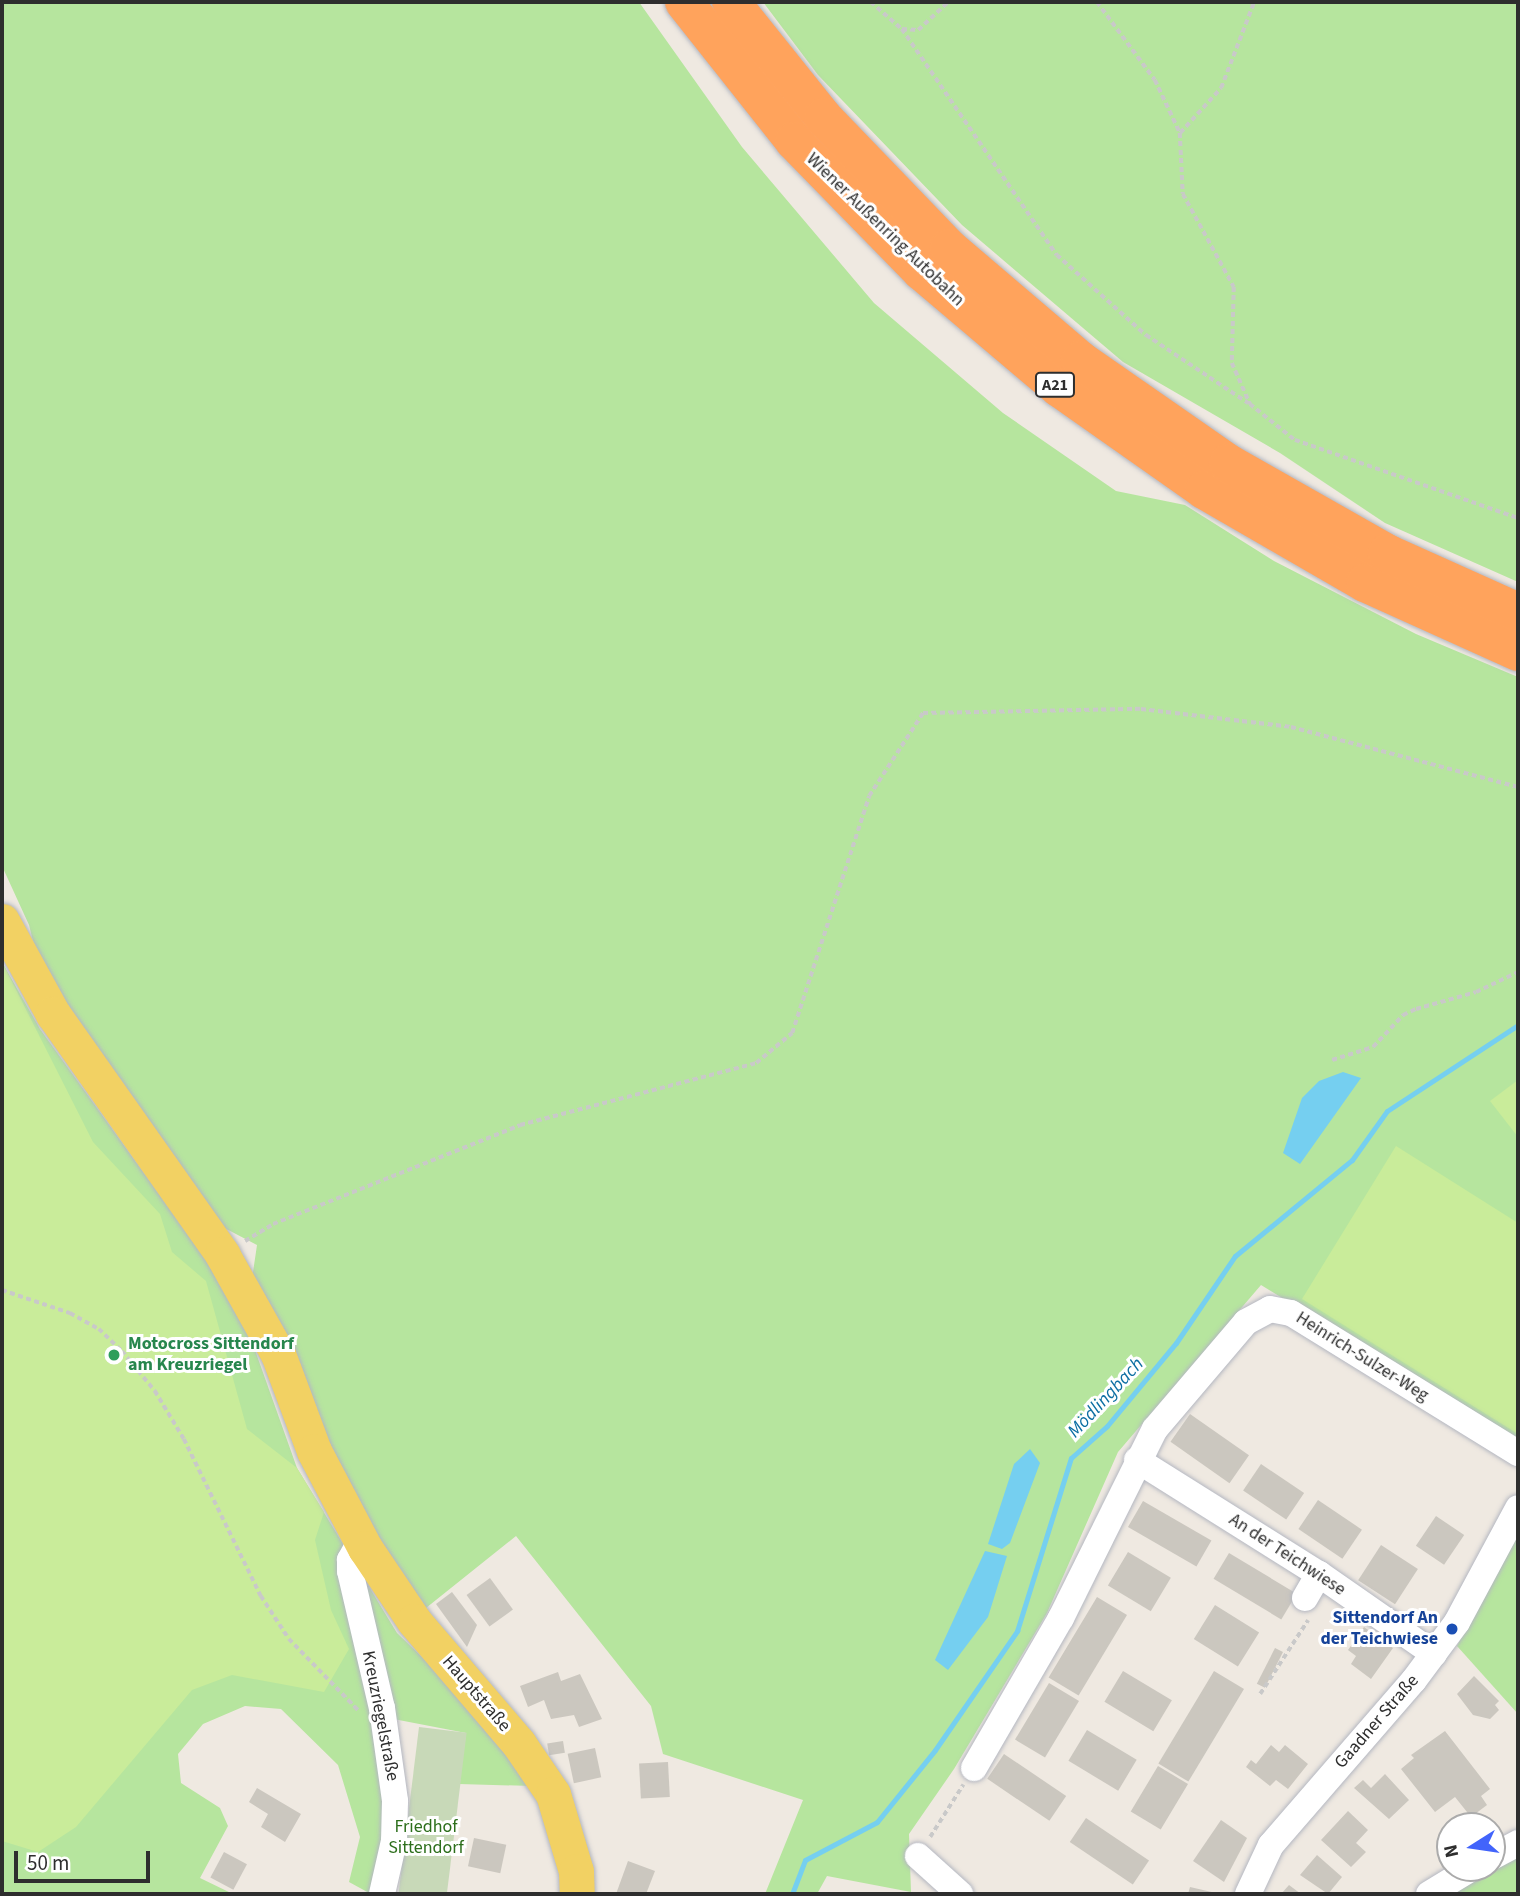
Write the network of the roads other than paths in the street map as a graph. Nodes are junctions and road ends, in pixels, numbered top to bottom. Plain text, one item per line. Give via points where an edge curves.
1 (684, 2) edge
2 (731, 2) edge
3 (1518, 612) edge
4 (1518, 652) edge
5 (2, 921) edge
6 (1518, 1453) edge
7 (1137, 1460) junction
8 (1518, 1508) edge
9 (361, 1540) junction
10 (1509, 1553) edge
11 (1319, 1574) junction
12 (1308, 1607) road end
13 (1434, 1654) junction
14 (974, 1768) road end
15 (918, 1856) road end
16 (1449, 1882) edge
17 (382, 1894) edge
18 (577, 1894) edge
19 (960, 1894) edge
20 (1248, 1894) edge
21 (1429, 1894) edge

1 - 4 highway, Wiener Außenring Autobahn / A21 via 794,141 921,271 1059,388 1204,490 1365,583
2 - 3 highway, Wiener Außenring Autobahn / A21 via 823,117 939,237 1080,360 1228,463 1387,553
5 - 9 main road, Hauptstraße via 52,1014 222,1254 278,1354 314,1451
6 - 7 street, Heinrich-Sulzer-Weg via 1290,1313 1269,1309 1246,1322 1155,1429
7 - 11 street, An der Teichwiese
7 - 14 street, Heinrich-Sulzer-Weg via 1061,1618
8 - 10 street, Gaadner Straße
9 - 17 street, Kreuzriegelstraße via 350,1560 350,1571 382,1709 396,1801 394,1841
9 - 18 main road, Hauptstraße via 414,1621 519,1744 553,1794 576,1871
10 - 13 street, Gaadner Straße
11 - 12 street
11 - 13 street, An der Teichwiese
13 - 20 street, Gaadner Straße via 1271,1845
15 - 19 street
16 - 21 street

